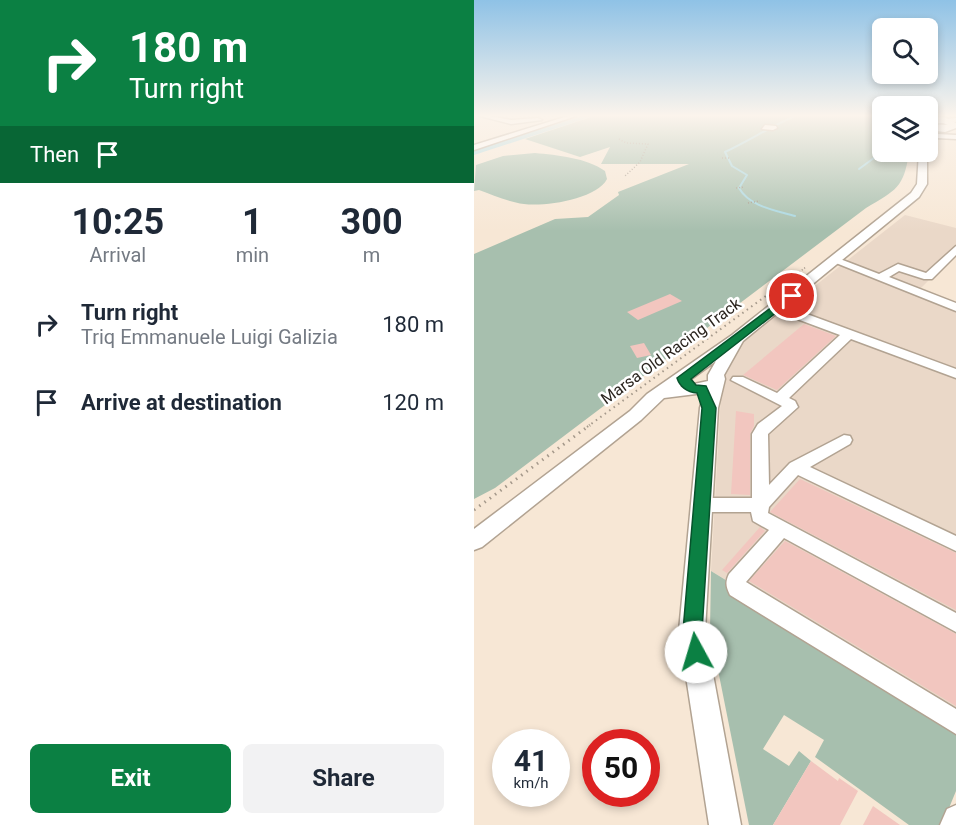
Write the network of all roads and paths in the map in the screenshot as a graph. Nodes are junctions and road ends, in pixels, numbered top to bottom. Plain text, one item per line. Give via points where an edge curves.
1 (643, 154) edge
2 (722, 158) dead end
3 (731, 158) dead end
4 (923, 162) edge
5 (625, 176) dead end
6 (744, 187) dead end
7 (736, 188) dead end
8 (760, 201) dead end
9 (748, 203) dead end
10 (956, 249) edge
11 (837, 261) junction
12 (809, 265) dead end
13 (880, 278) junction
14 (777, 307) junction
15 (956, 307) edge
16 (849, 334) junction
17 (956, 374) edge
18 (738, 380) dead end
19 (699, 381) junction
20 (779, 399) junction
21 (709, 416) junction
22 (609, 437) junction
23 (844, 440) dead end
24 (796, 467) junction
25 (701, 505) junction
26 (761, 505) junction
27 (474, 510) edge
28 (781, 529) junction
29 (474, 542) edge
30 (956, 544) edge
31 (956, 622) edge
32 (956, 722) edge
33 (956, 818) edge
34 (725, 825) edge
35 (953, 825) edge

1 - 5 path
2 - 3 path
4 - 11 main road via 918,192
6 - 7 path
8 - 9 path
10 - 13 street via 928,277 898,267
11 - 13 street
11 - 14 main road
12 - 27 path, Marsa Old Racing Track
13 - 15 street
14 - 16 street
14 - 19 main road via 737,338
16 - 17 street
16 - 20 street
18 - 20 street
19 - 21 main road
19 - 22 main road via 635,416
20 - 26 street via 791,407 760,434
21 - 22 main road via 692,398 679,396 666,400
21 - 25 main road
22 - 29 main road
23 - 24 street
24 - 26 street
24 - 30 street
25 - 26 street
25 - 34 main road via 692,631
26 - 28 street via 759,516
28 - 31 street
28 - 32 street via 736,580 737,589
33 - 35 street

